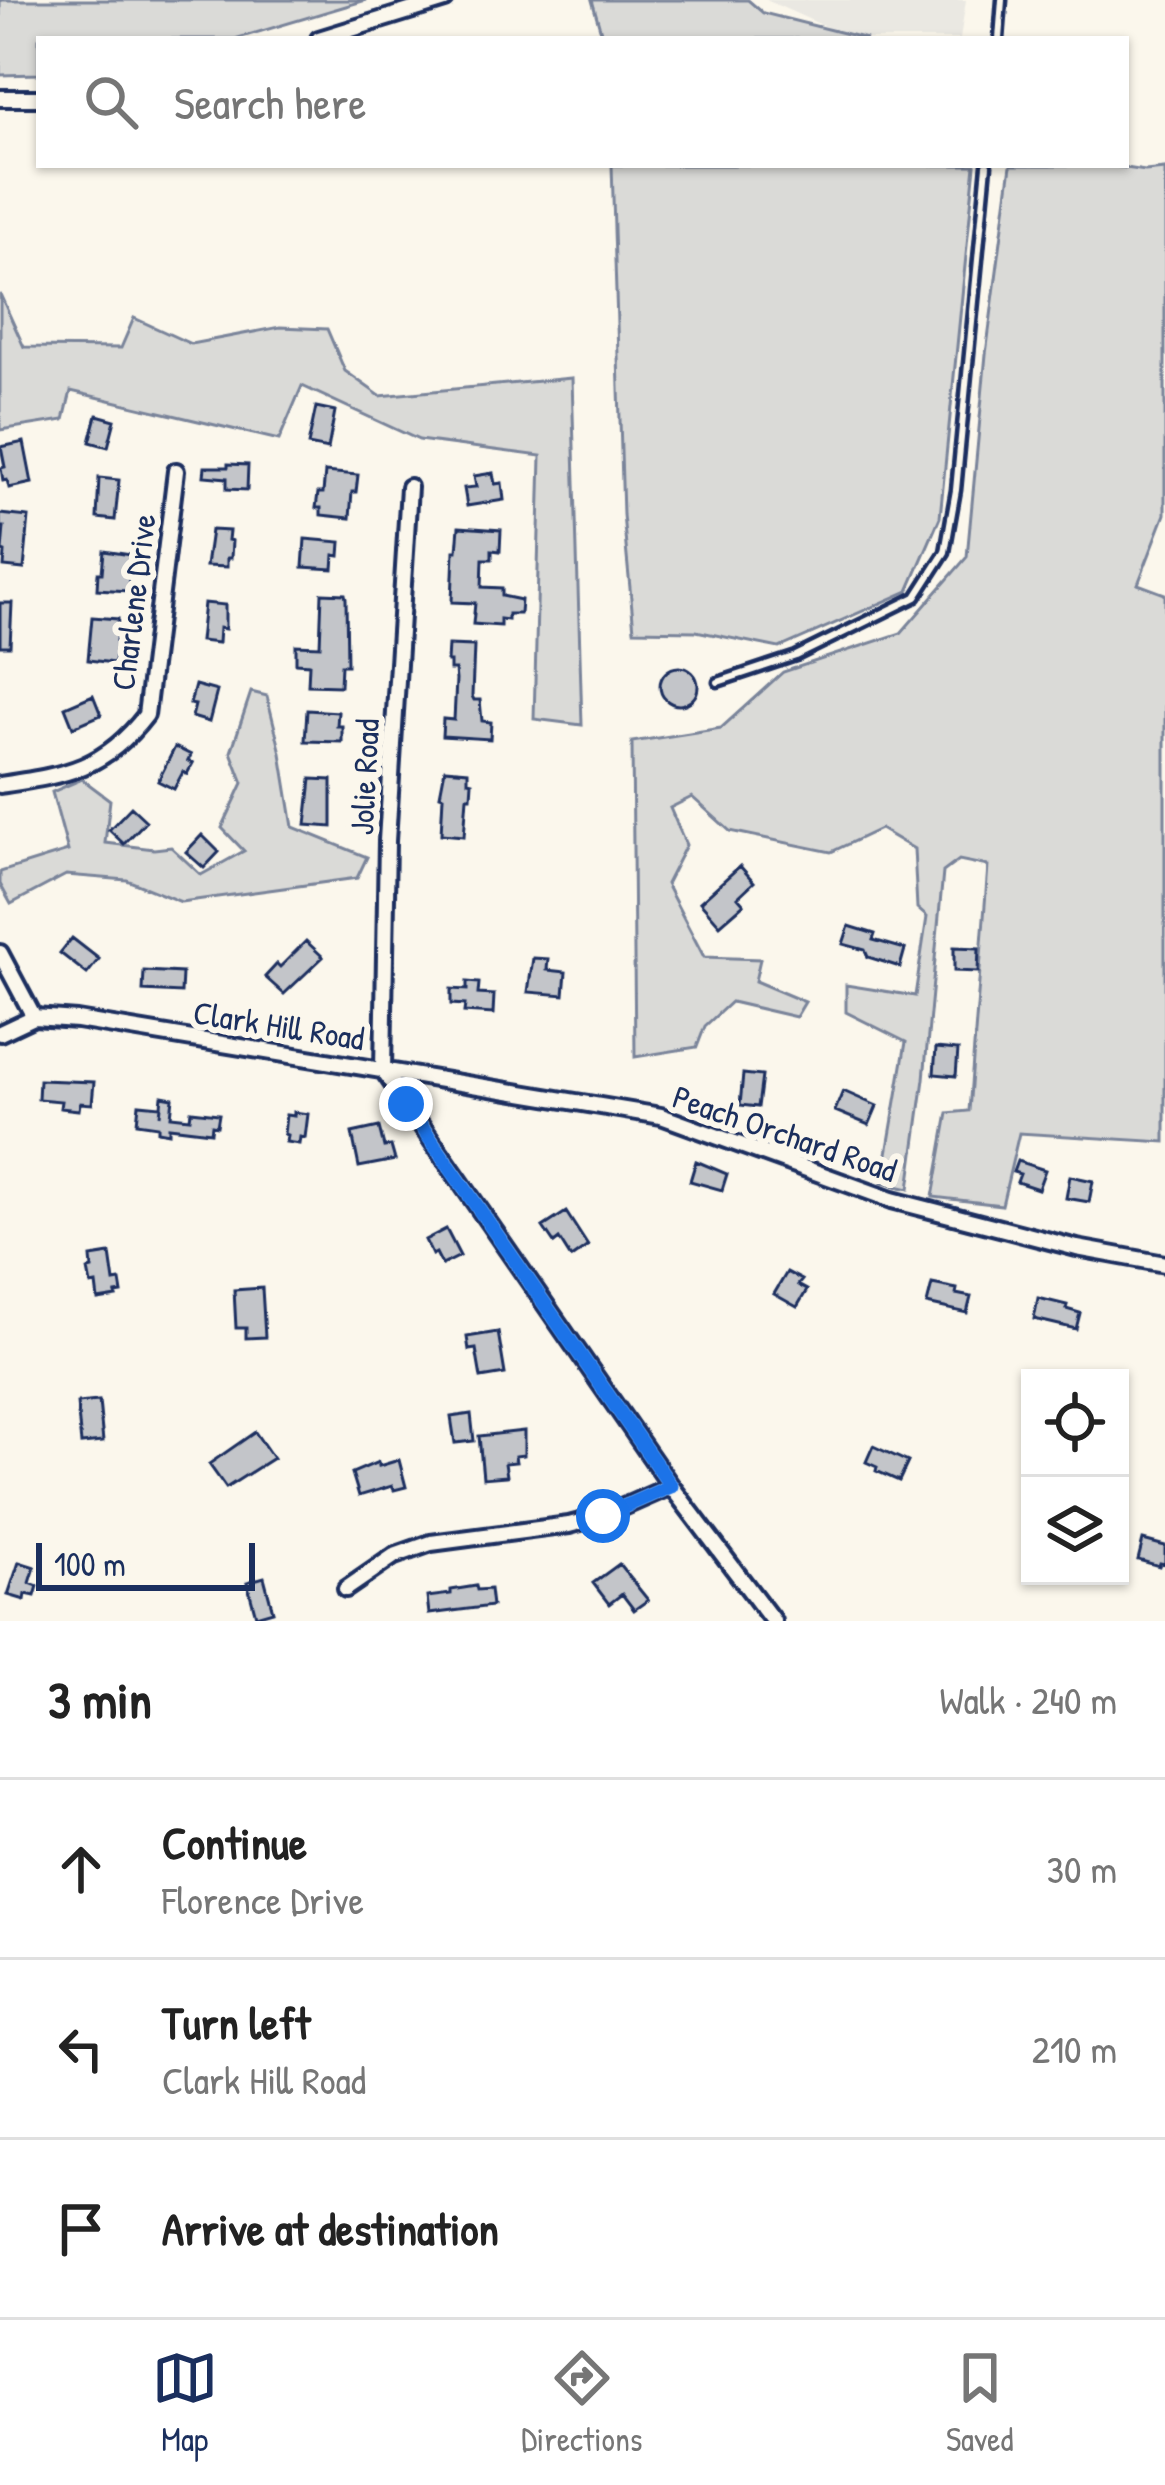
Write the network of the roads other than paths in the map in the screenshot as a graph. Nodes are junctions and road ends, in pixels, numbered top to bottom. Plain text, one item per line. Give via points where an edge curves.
1 (445, 0) edge
2 (1002, 0) edge
3 (329, 36) edge
4 (999, 36) edge
5 (0, 98) edge
6 (36, 98) edge
7 (987, 168) edge
8 (176, 471) dead end
9 (410, 487) dead end
10 (718, 682) dead end
11 (0, 785) edge
12 (0, 952) edge
13 (34, 1017) junction
14 (0, 1033) edge
15 (383, 1070) junction
16 (1165, 1264) edge
17 (671, 1486) junction
18 (346, 1589) dead end
19 (773, 1621) edge

1 - 3 street
2 - 4 lane
5 - 6 street
7 - 10 lane via 945,552 916,596 796,656
8 - 11 street, Charlene Drive via 146,715 94,763
9 - 15 street, Jolie Road via 387,842
12 - 13 street
13 - 14 street
13 - 15 street, Clark Hill Road
15 - 16 street, Peach Orchard Road via 661,1117 892,1200
15 - 17 street, Clark Hill Road
17 - 18 street via 569,1525 431,1543 394,1556
17 - 19 street, Clark Hill Road

